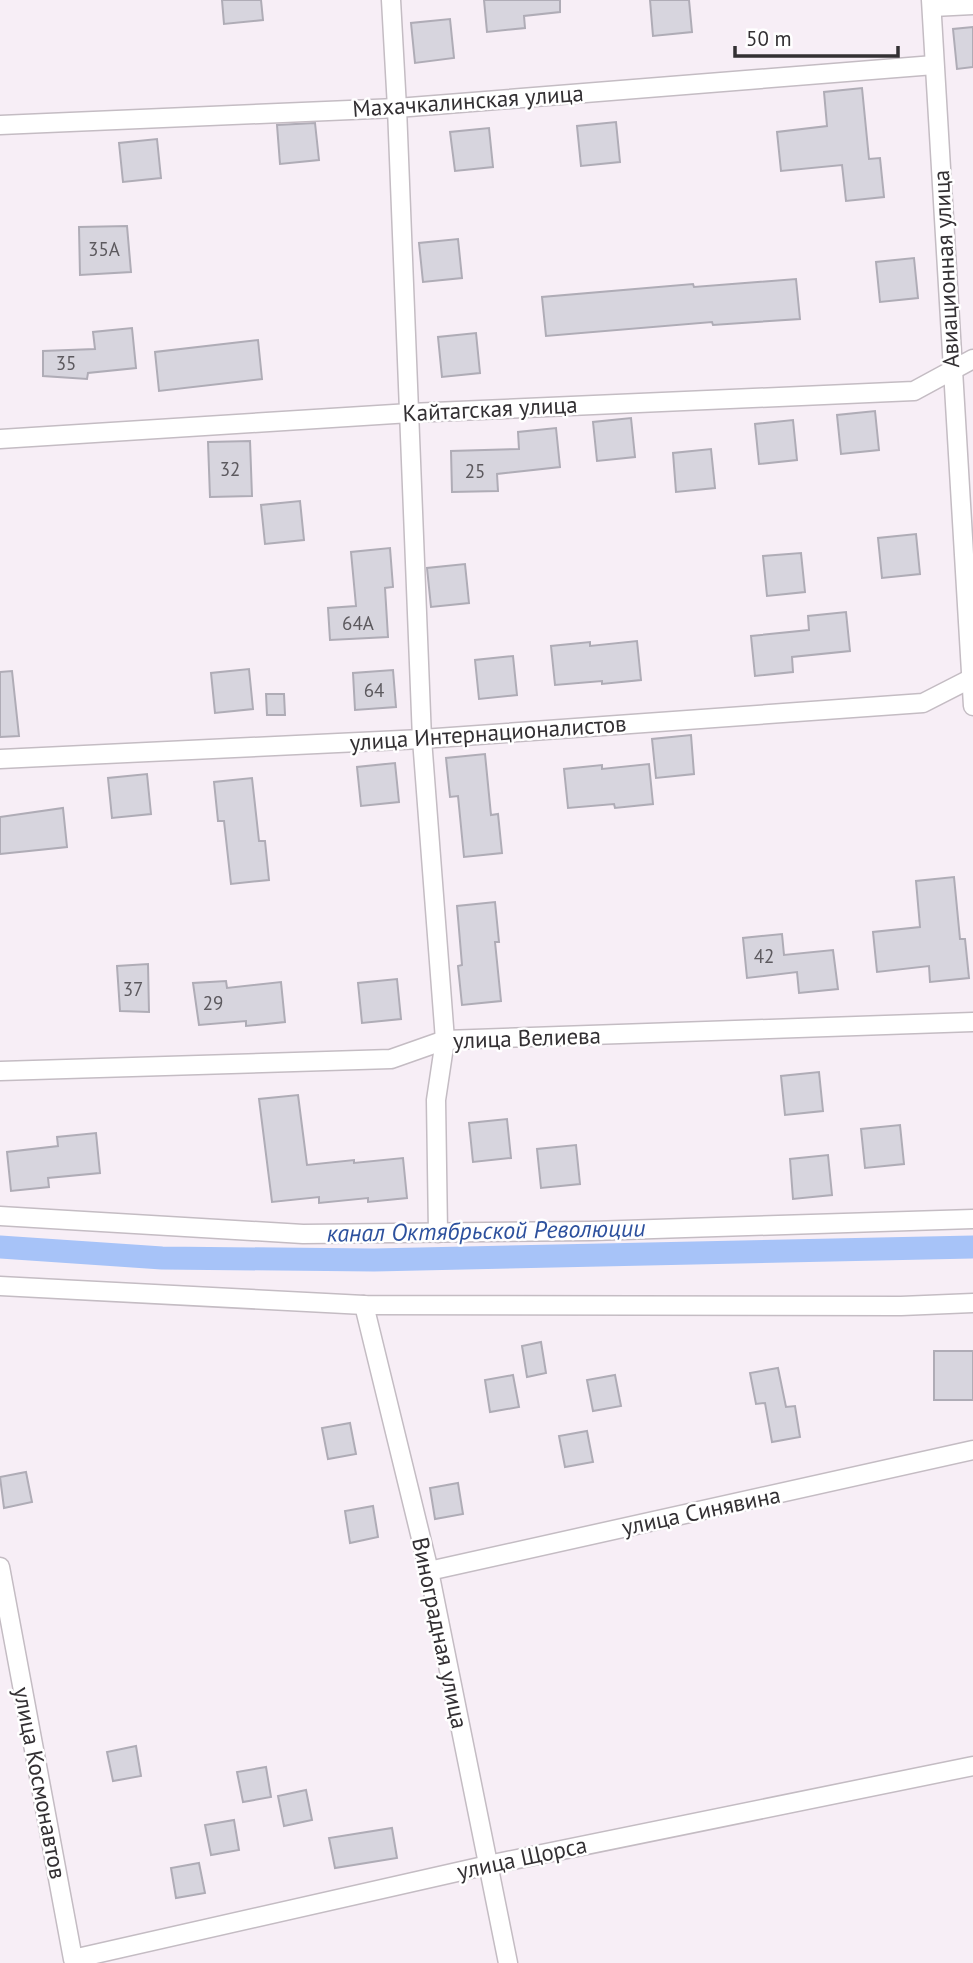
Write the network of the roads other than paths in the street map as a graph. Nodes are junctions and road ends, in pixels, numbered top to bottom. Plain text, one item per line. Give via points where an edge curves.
1 (391, 0) edge
2 (932, 4) edge
3 (973, 5) edge
4 (934, 65) junction
5 (397, 108) junction
6 (0, 125) edge
7 (973, 359) edge
8 (952, 370) junction
9 (410, 413) junction
10 (0, 439) edge
11 (970, 627) edge
12 (970, 679) junction
13 (973, 706) edge
14 (422, 739) junction
15 (0, 759) edge
16 (973, 1022) edge
17 (445, 1040) junction
18 (0, 1071) edge
19 (0, 1216) edge
20 (973, 1219) edge
21 (438, 1233) junction
22 (0, 1286) edge
23 (973, 1303) edge
24 (363, 1305) junction
25 (973, 1450) edge
26 (0, 1567) edge
27 (429, 1571) junction
28 (973, 1766) edge
29 (488, 1865) junction
30 (73, 1959) joint
31 (508, 1963) edge

1 - 5 street
2 - 3 street
2 - 4 street, Авиационная улица
4 - 5 street, Махачкалинская улица
4 - 8 street, Авиационная улица
5 - 6 street, Махачкалинская улица
5 - 9 street
7 - 8 street, Кайтагская улица
8 - 9 street, Кайтагская улица via 914,391
8 - 11 street, Авиационная улица
9 - 10 street, Кайтагская улица
9 - 14 street
11 - 12 street, Авиационная улица
12 - 13 street, Авиационная улица
12 - 14 street, улица Интернационалистов via 923,703
14 - 15 street, улица Интернационалистов
14 - 17 street
16 - 17 street, улица Велиева
17 - 18 street, улица Велиева via 391,1059
17 - 21 street via 436,1100
19 - 21 street via 303,1234
20 - 21 street
22 - 24 street
23 - 24 street
24 - 27 street, Виноградная улица
25 - 27 street, улица Синявина
26 - 30 street, улица Космонавтов
27 - 29 street, Виноградная улица
28 - 29 street, улица Щорса
29 - 30 street, улица Щорса
29 - 31 street, Виноградная улица

